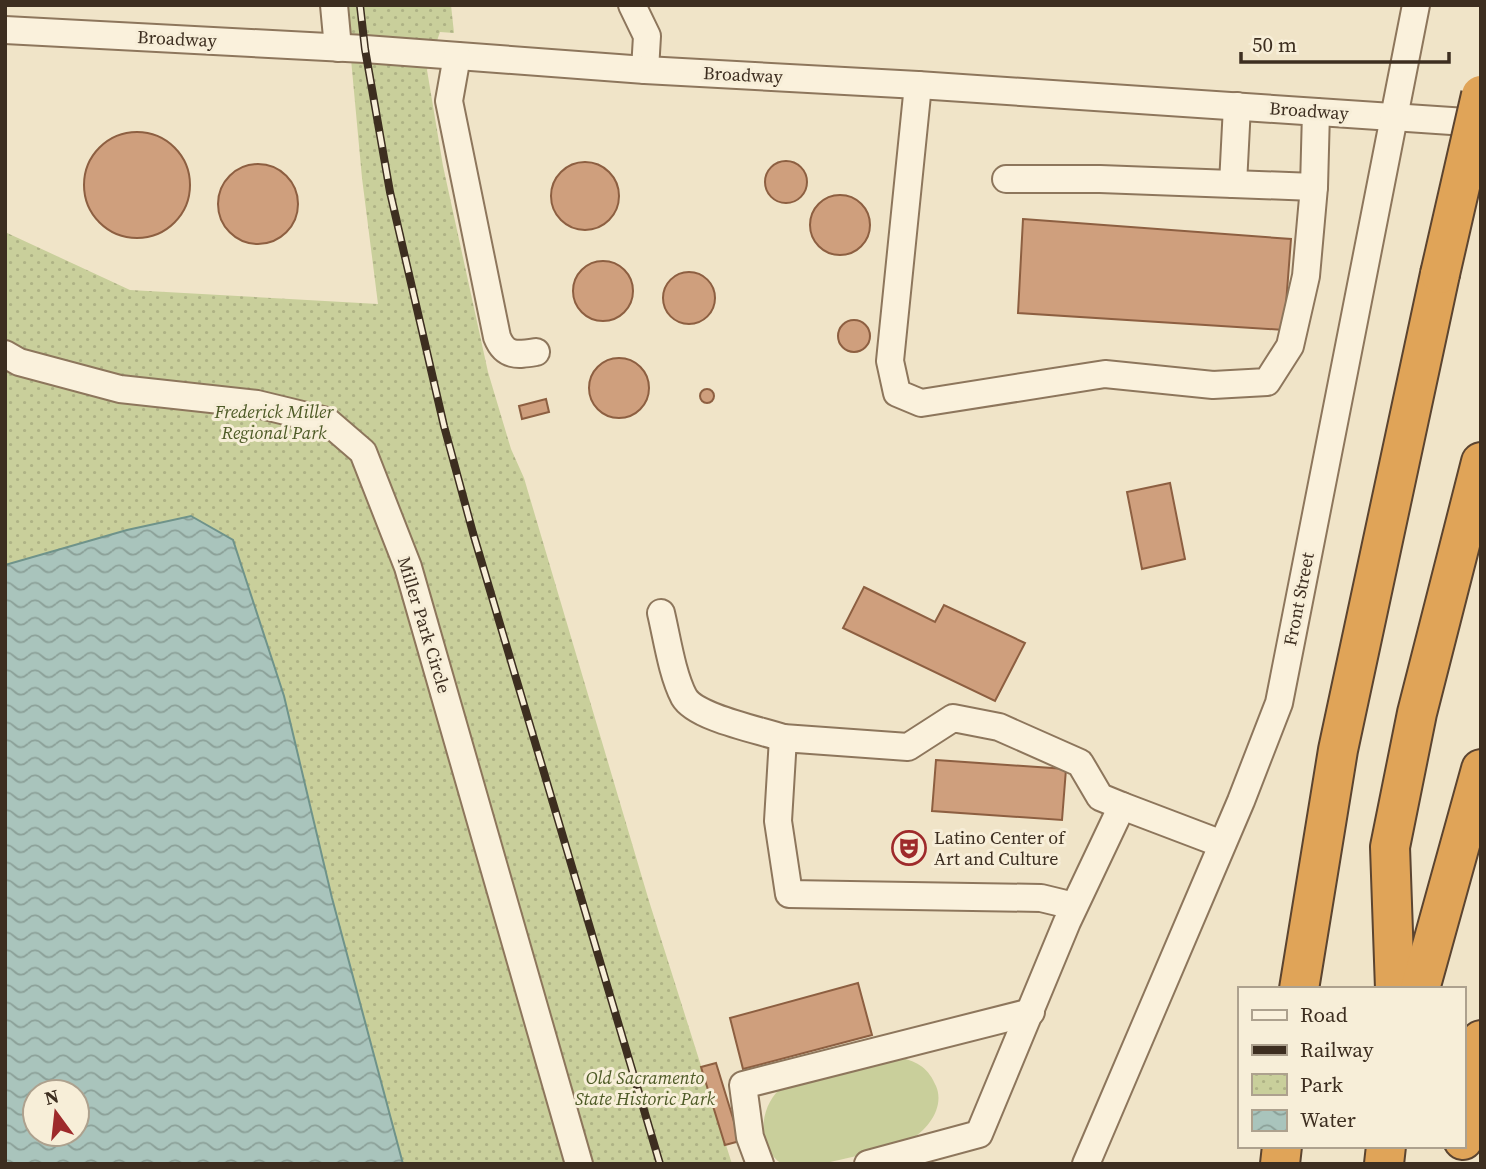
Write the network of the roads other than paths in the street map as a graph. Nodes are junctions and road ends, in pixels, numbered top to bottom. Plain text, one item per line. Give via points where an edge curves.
1 (334, 5) edge
2 (632, 5) edge
3 (1416, 5) edge
4 (5, 30) edge
5 (338, 48) junction
6 (457, 56) junction
7 (645, 70) junction
8 (918, 85) junction
9 (1481, 95) edge
10 (1237, 106) junction
11 (1316, 112) junction
12 (1395, 117) junction
13 (1481, 123) edge
14 (1006, 179) dead end
15 (1233, 184) junction
16 (1314, 187) junction
17 (536, 352) dead end
18 (5, 354) edge
19 (1481, 462) edge
20 (661, 613) dead end
21 (783, 738) junction
22 (1481, 769) edge
23 (1122, 806) junction
24 (1222, 844) junction
25 (1074, 906) junction
26 (1299, 987) edge
27 (1395, 987) edge
28 (1421, 987) edge
29 (1031, 1012) junction
30 (1481, 1040) edge
31 (1465, 1125) edge
32 (579, 1164) edge
33 (760, 1164) edge
34 (868, 1164) edge
35 (1086, 1164) edge

1 - 5 street
2 - 7 street via 647,36
3 - 12 street, Front Street
4 - 5 street, Broadway
5 - 6 street, Broadway
6 - 7 street, Broadway
6 - 17 street via 449,100 497,337 511,354
7 - 8 street, Broadway
8 - 10 street, Broadway
8 - 16 street via 890,361 897,393 921,403 1105,374 1213,385 1267,382 1290,346 1306,276
9 - 26 highway, bridge via 1338,750
10 - 11 street, Broadway
10 - 15 street
11 - 12 street, Broadway
11 - 16 street
12 - 13 street, Broadway
12 - 24 street, Front Street via 1279,703
14 - 15 street
15 - 16 street
18 - 32 street, Miller Park Circle via 19,362 120,389 257,404 327,421 363,452 408,567
19 - 27 highway via 1417,713 1390,847
20 - 21 street via 685,698 700,711
21 - 23 street via 908,747 953,718 999,727 1080,763 1100,797
21 - 25 street via 778,821 789,894 1041,898
22 - 28 highway
23 - 24 street
23 - 25 street
24 - 35 street, Front Street
25 - 29 street
29 - 33 street via 743,1085 750,1137
29 - 34 street via 979,1134
30 - 31 highway

